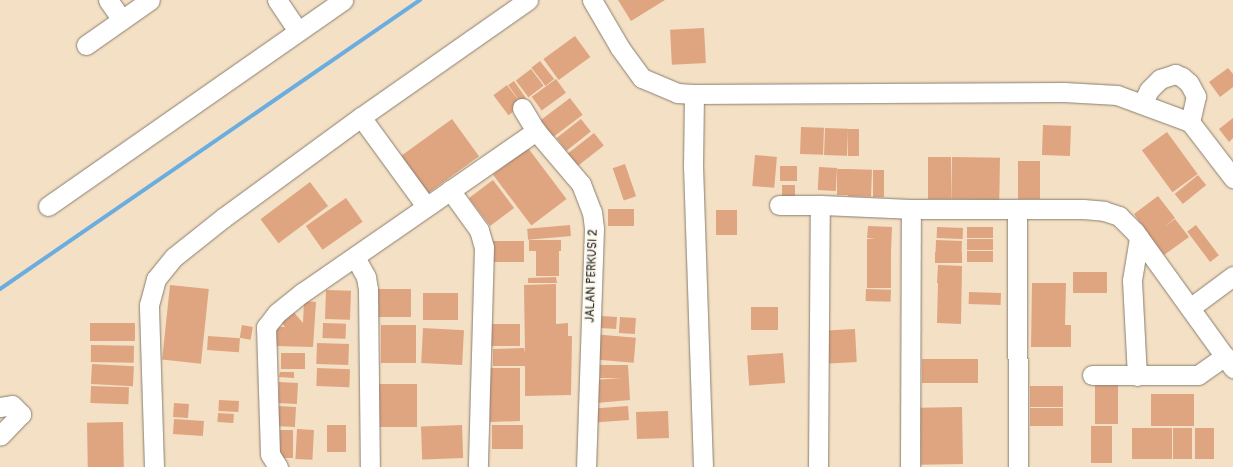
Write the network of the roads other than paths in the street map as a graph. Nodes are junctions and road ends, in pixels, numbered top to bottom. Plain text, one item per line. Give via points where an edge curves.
1 (108, 0) edge
2 (150, 0) edge
3 (277, 0) edge
4 (342, 0) edge
5 (528, 0) edge
6 (592, 0) edge
7 (122, 20) junction
8 (298, 31) junction
9 (86, 45) dead end
10 (694, 94) junction
11 (1143, 102) junction
12 (522, 108) dead end
13 (361, 117) junction
14 (1190, 122) junction
15 (536, 131) junction
16 (1233, 178) edge
17 (450, 190) junction
18 (779, 205) dead end
19 (820, 205) junction
20 (48, 206) dead end
21 (426, 206) junction
22 (911, 209) junction
23 (1017, 210) junction
24 (1139, 238) junction
25 (355, 257) junction
26 (1233, 276) edge
27 (1190, 308) junction
28 (1229, 362) edge
29 (1092, 375) dead end
30 (1137, 376) junction
31 (0, 407) edge
32 (0, 436) edge
33 (154, 467) edge
34 (278, 467) edge
35 (370, 467) edge
36 (478, 467) edge
37 (586, 467) edge
38 (702, 467) edge
39 (818, 467) edge
40 (910, 467) edge
41 (1018, 467) edge

1 - 7 street
2 - 7 street
3 - 8 street
4 - 8 street
5 - 13 street
6 - 10 street via 620,48 642,78 677,93
7 - 9 street
8 - 20 street
10 - 11 street via 1089,93 1117,95
10 - 38 street via 693,167
11 - 14 street
11 - 14 street via 1149,90 1160,79 1168,75 1182,77 1189,83 1196,96
12 - 15 street, JALAN PERKUSI 2
13 - 21 street
13 - 33 street via 223,218 174,258 156,279 149,305
14 - 16 street
15 - 17 street
15 - 37 street, JALAN PERKUSI 2 via 581,184 593,220
17 - 21 street
17 - 36 street via 479,230 484,248
18 - 19 street
19 - 22 street
19 - 39 street
21 - 25 street
22 - 23 street
22 - 40 street
23 - 24 street via 1104,211 1119,216
23 - 41 street
24 - 27 street
24 - 30 street via 1132,280
25 - 34 street via 302,293 277,313 266,327 270,454
25 - 35 street via 366,277 368,289
26 - 27 street
27 - 28 street
28 - 30 street via 1198,375
29 - 30 street
31 - 32 street via 12,405 21,414

